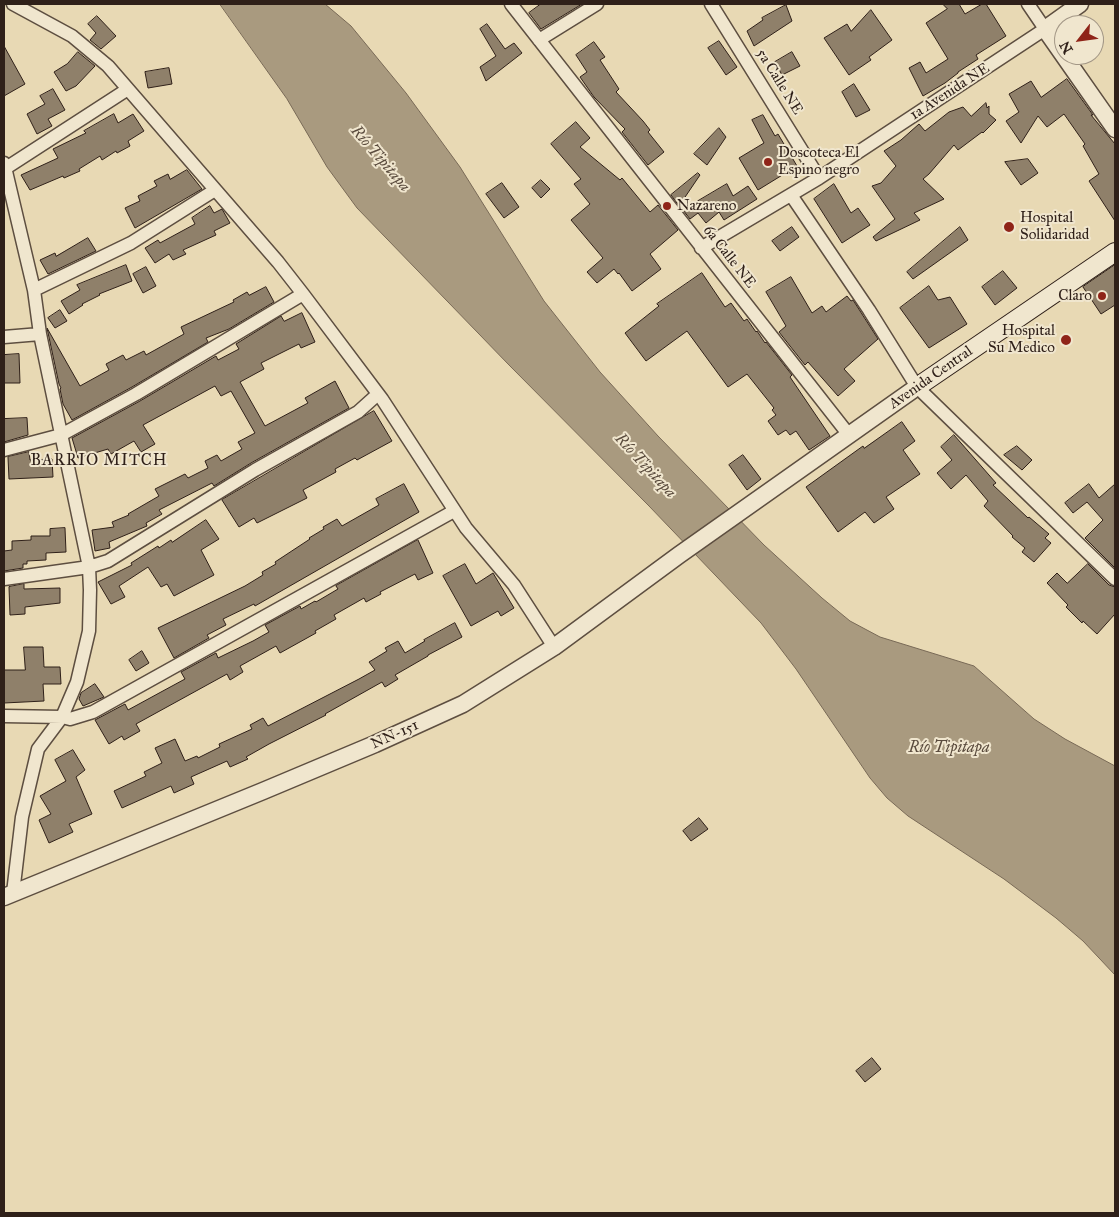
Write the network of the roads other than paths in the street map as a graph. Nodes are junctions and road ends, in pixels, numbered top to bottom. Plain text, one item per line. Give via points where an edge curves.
1 (13, 4) edge
2 (511, 4) edge
3 (597, 4) edge
4 (711, 4) edge
5 (1028, 4) edge
6 (1080, 4) edge
7 (1045, 30) junction
8 (539, 40) junction
9 (128, 89) junction
10 (1115, 129) edge
11 (5, 165) edge
12 (819, 178) junction
13 (215, 190) junction
14 (791, 195) junction
15 (701, 248) junction
16 (1115, 252) edge
17 (34, 290) junction
18 (303, 294) junction
19 (40, 334) junction
20 (4, 338) edge
21 (916, 387) junction
22 (378, 394) junction
23 (61, 435) junction
24 (849, 435) junction
25 (4, 450) edge
26 (748, 505) joint
27 (454, 511) junction
28 (89, 567) junction
29 (4, 579) edge
30 (1115, 579) edge
31 (554, 647) junction
32 (4, 716) edge
33 (62, 717) junction
34 (8, 895) edge

1 - 9 street via 72,36 108,66
2 - 8 street, 6a Calle NE
3 - 8 street
4 - 12 street, 5a Calle NE
5 - 7 street
6 - 7 street, 1a Avenida NE
7 - 10 street
7 - 12 street, 1a Avenida NE
8 - 15 street, 6a Calle NE
9 - 11 street
9 - 13 street
11 - 17 street
12 - 14 street, 1a Avenida NE
13 - 17 street via 131,243
13 - 18 street
14 - 15 street, 1a Avenida NE
14 - 21 street via 869,310
15 - 24 street, 6a Calle NE
16 - 21 main road, Avenida Central / NN-151
17 - 19 street
18 - 22 street
18 - 23 street
19 - 20 street
19 - 23 street
21 - 24 street, Avenida Central / NN-151
21 - 30 street
22 - 27 street
22 - 28 street via 358,412 108,561
23 - 25 street
23 - 28 street
24 - 26 street, Avenida Central / NN-151
26 - 31 street, NN-151 / NN-151
27 - 31 street via 514,585
27 - 33 street via 93,712 70,719
28 - 29 street
28 - 33 street via 89,631 78,682
31 - 34 street, NN-151 / NN-151 via 463,704 263,791
32 - 33 street
33 - 34 street via 38,749

